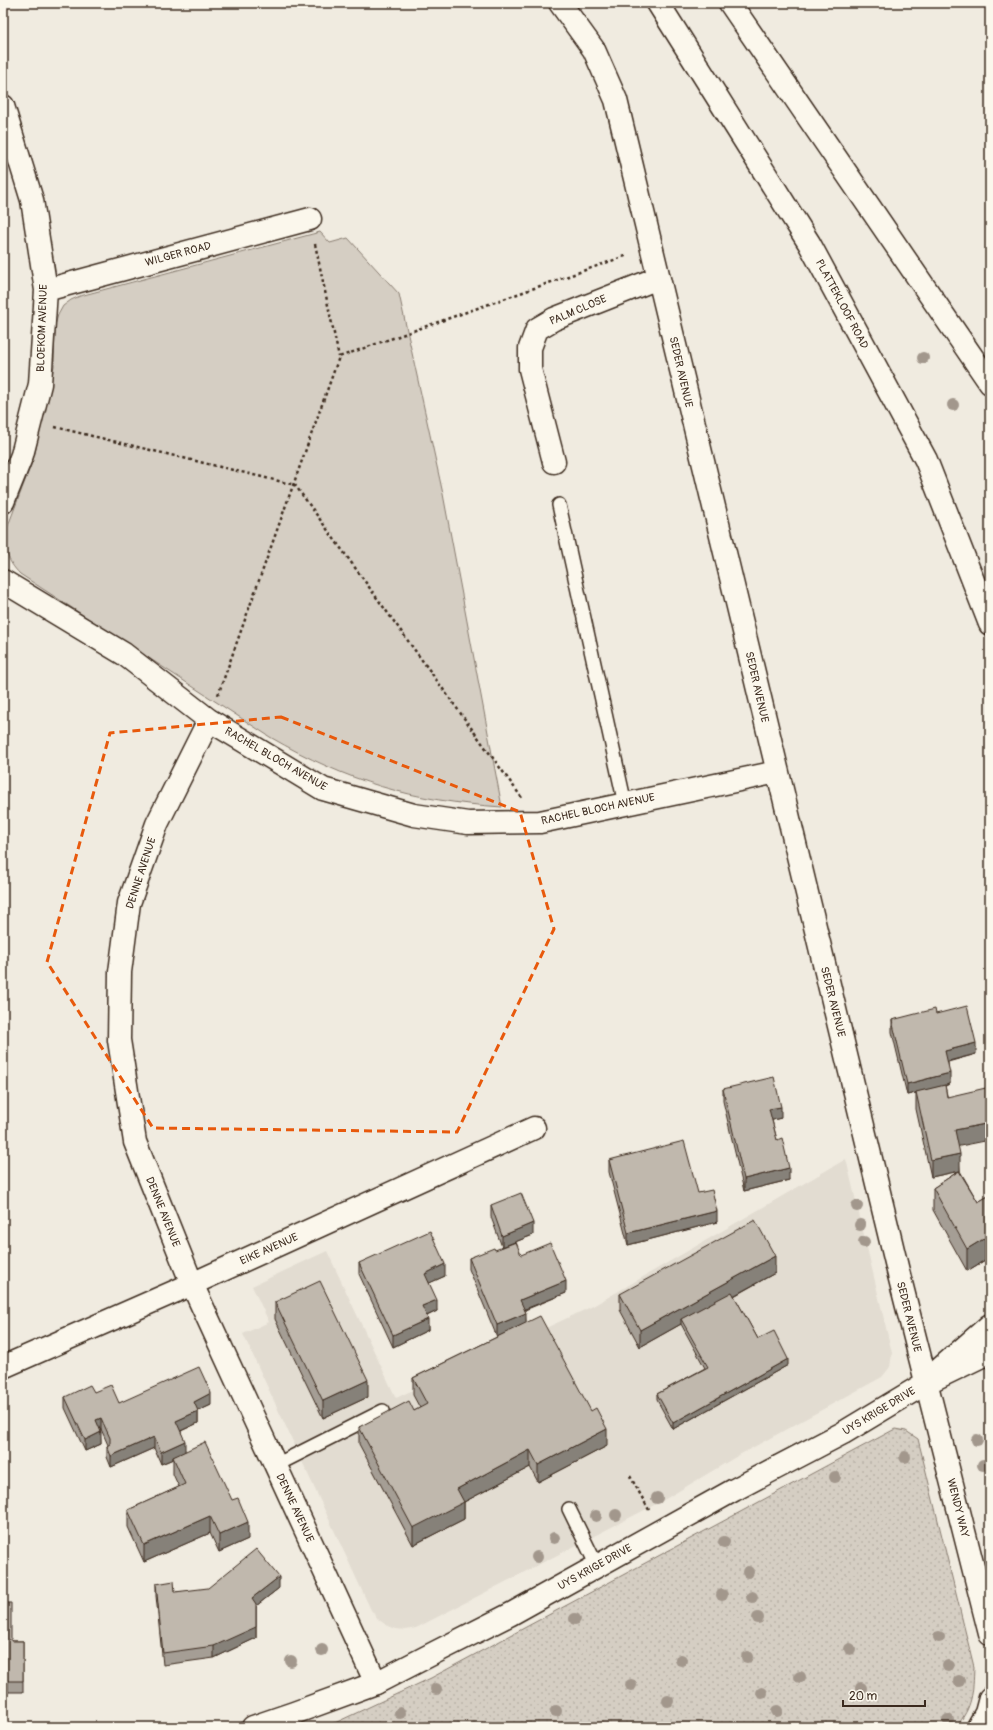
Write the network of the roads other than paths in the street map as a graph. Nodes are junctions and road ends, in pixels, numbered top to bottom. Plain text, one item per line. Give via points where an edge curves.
1 (560, 3) edge
2 (658, 3) edge
3 (730, 3) edge
4 (3, 106) edge
5 (310, 219) road end
6 (658, 278) junction
7 (46, 290) junction
8 (990, 383) edge
9 (554, 462) dead end
10 (3, 502) edge
11 (559, 505) dead end
12 (3, 581) edge
13 (990, 624) edge
14 (209, 720) junction
15 (777, 772) junction
16 (624, 804) junction
17 (534, 1128) dead end
18 (192, 1284) junction
19 (990, 1325) edge
20 (990, 1352) edge
21 (3, 1367) edge
22 (926, 1383) junction
23 (383, 1411) dead end
24 (276, 1465) junction
25 (569, 1509) dead end
26 (597, 1566) junction
27 (990, 1634) edge
28 (376, 1683) junction
29 (990, 1698) edge
30 (252, 1727) edge
31 (978, 1727) edge

1 - 6 street, SEDER AVENUE via 594,50 616,100
2 - 13 street, PLATTEKLOOF ROAD via 809,243 922,453
3 - 8 street
4 - 7 street, BLOEKOM AVENUE via 32,200
5 - 7 street, WILGER ROAD
6 - 9 street, PALM CLOSE via 554,319 537,329 530,348 530,369
6 - 15 street, SEDER AVENUE
7 - 10 street, BLOEKOM AVENUE via 40,384 22,455
11 - 16 lane
12 - 14 street, RACHEL BLOCH AVENUE via 124,654
14 - 16 street, RACHEL BLOCH AVENUE via 323,789 414,815 468,823 540,822
14 - 18 street, DENNE AVENUE via 157,824 131,896 120,972 119,1040 135,1142
15 - 16 street, RACHEL BLOCH AVENUE
15 - 22 street, SEDER AVENUE
17 - 18 street, EIKE AVENUE
18 - 21 street, EIKE AVENUE
18 - 24 street, DENNE AVENUE
19 - 22 street, UYS KRIGE DRIVE
20 - 22 street, UYS KRIGE DRIVE
22 - 26 street, UYS KRIGE DRIVE via 843,1433
22 - 27 street, WENDY WAY
23 - 24 lane
24 - 28 street, DENNE AVENUE
25 - 26 lane
26 - 28 street, UYS KRIGE DRIVE via 511,1614
28 - 30 street, UYS KRIGE DRIVE
29 - 31 street via 986,1714

